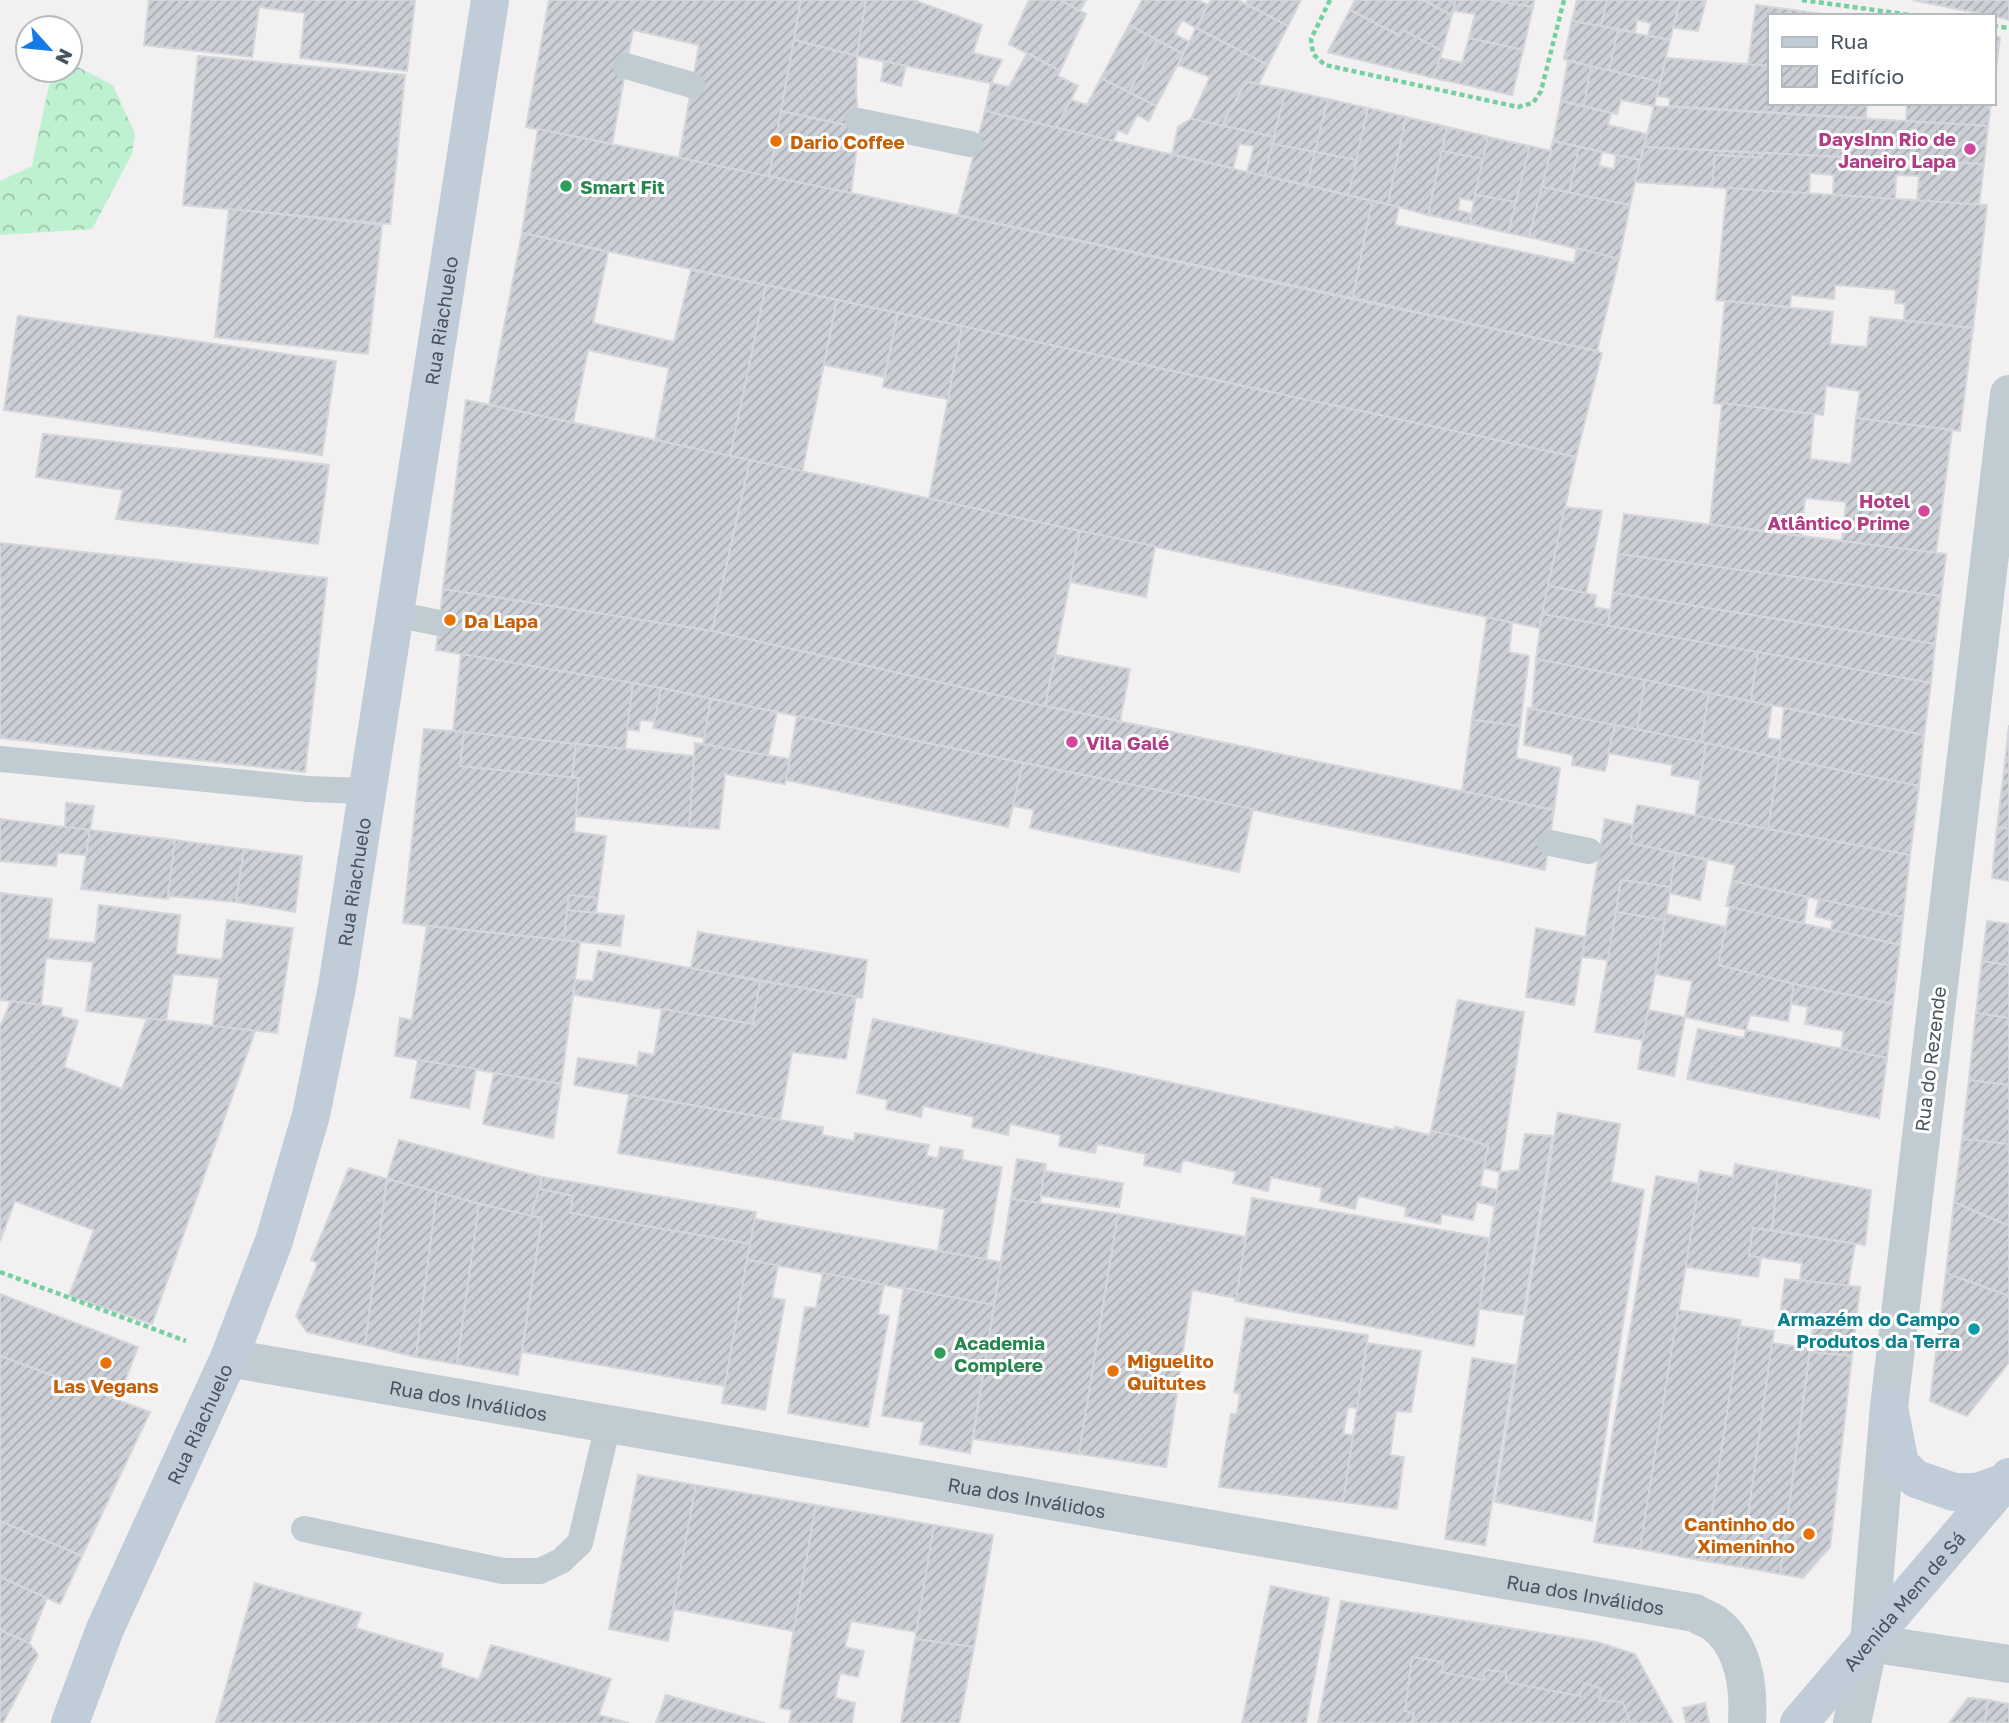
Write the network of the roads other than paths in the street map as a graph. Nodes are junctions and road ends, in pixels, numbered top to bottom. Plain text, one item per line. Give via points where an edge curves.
1 (490, 0) edge
2 (626, 66) dead end
3 (692, 85) dead end
4 (858, 121) dead end
5 (970, 144) dead end
6 (2009, 394) edge
7 (394, 614) junction
8 (439, 623) dead end
9 (0, 759) edge
10 (367, 791) junction
11 (1550, 843) dead end
12 (1589, 851) dead end
13 (229, 1358) junction
14 (1889, 1407) junction
15 (608, 1425) junction
16 (2007, 1480) edge
17 (304, 1529) dead end
18 (1869, 1643) junction
19 (2009, 1664) edge
20 (69, 1723) edge
21 (1747, 1723) edge
22 (1799, 1723) edge
23 (1852, 1723) edge

1 - 7 main road, Rua Riachuelo
2 - 3 lane
4 - 5 lane
6 - 14 street, Rua do Rezende
7 - 8 lane
7 - 10 main road, Rua Riachuelo
9 - 10 lane
10 - 13 main road, Rua Riachuelo via 312,1115 274,1241
11 - 12 lane
13 - 15 street, Rua dos Inválidos
13 - 20 main road, Rua Riachuelo via 105,1629
14 - 16 main road via 1900,1464 1916,1479 1954,1492 1977,1492
14 - 18 street, Rua do Rezende
15 - 17 lane via 580,1543 561,1561 540,1571 503,1572
15 - 21 street, Rua dos Inválidos via 1695,1614 1731,1641 1745,1674
16 - 18 main road, Avenida Mem de Sá
18 - 19 street
18 - 22 main road, Avenida Mem de Sá
18 - 23 street, Rua do Rezende

